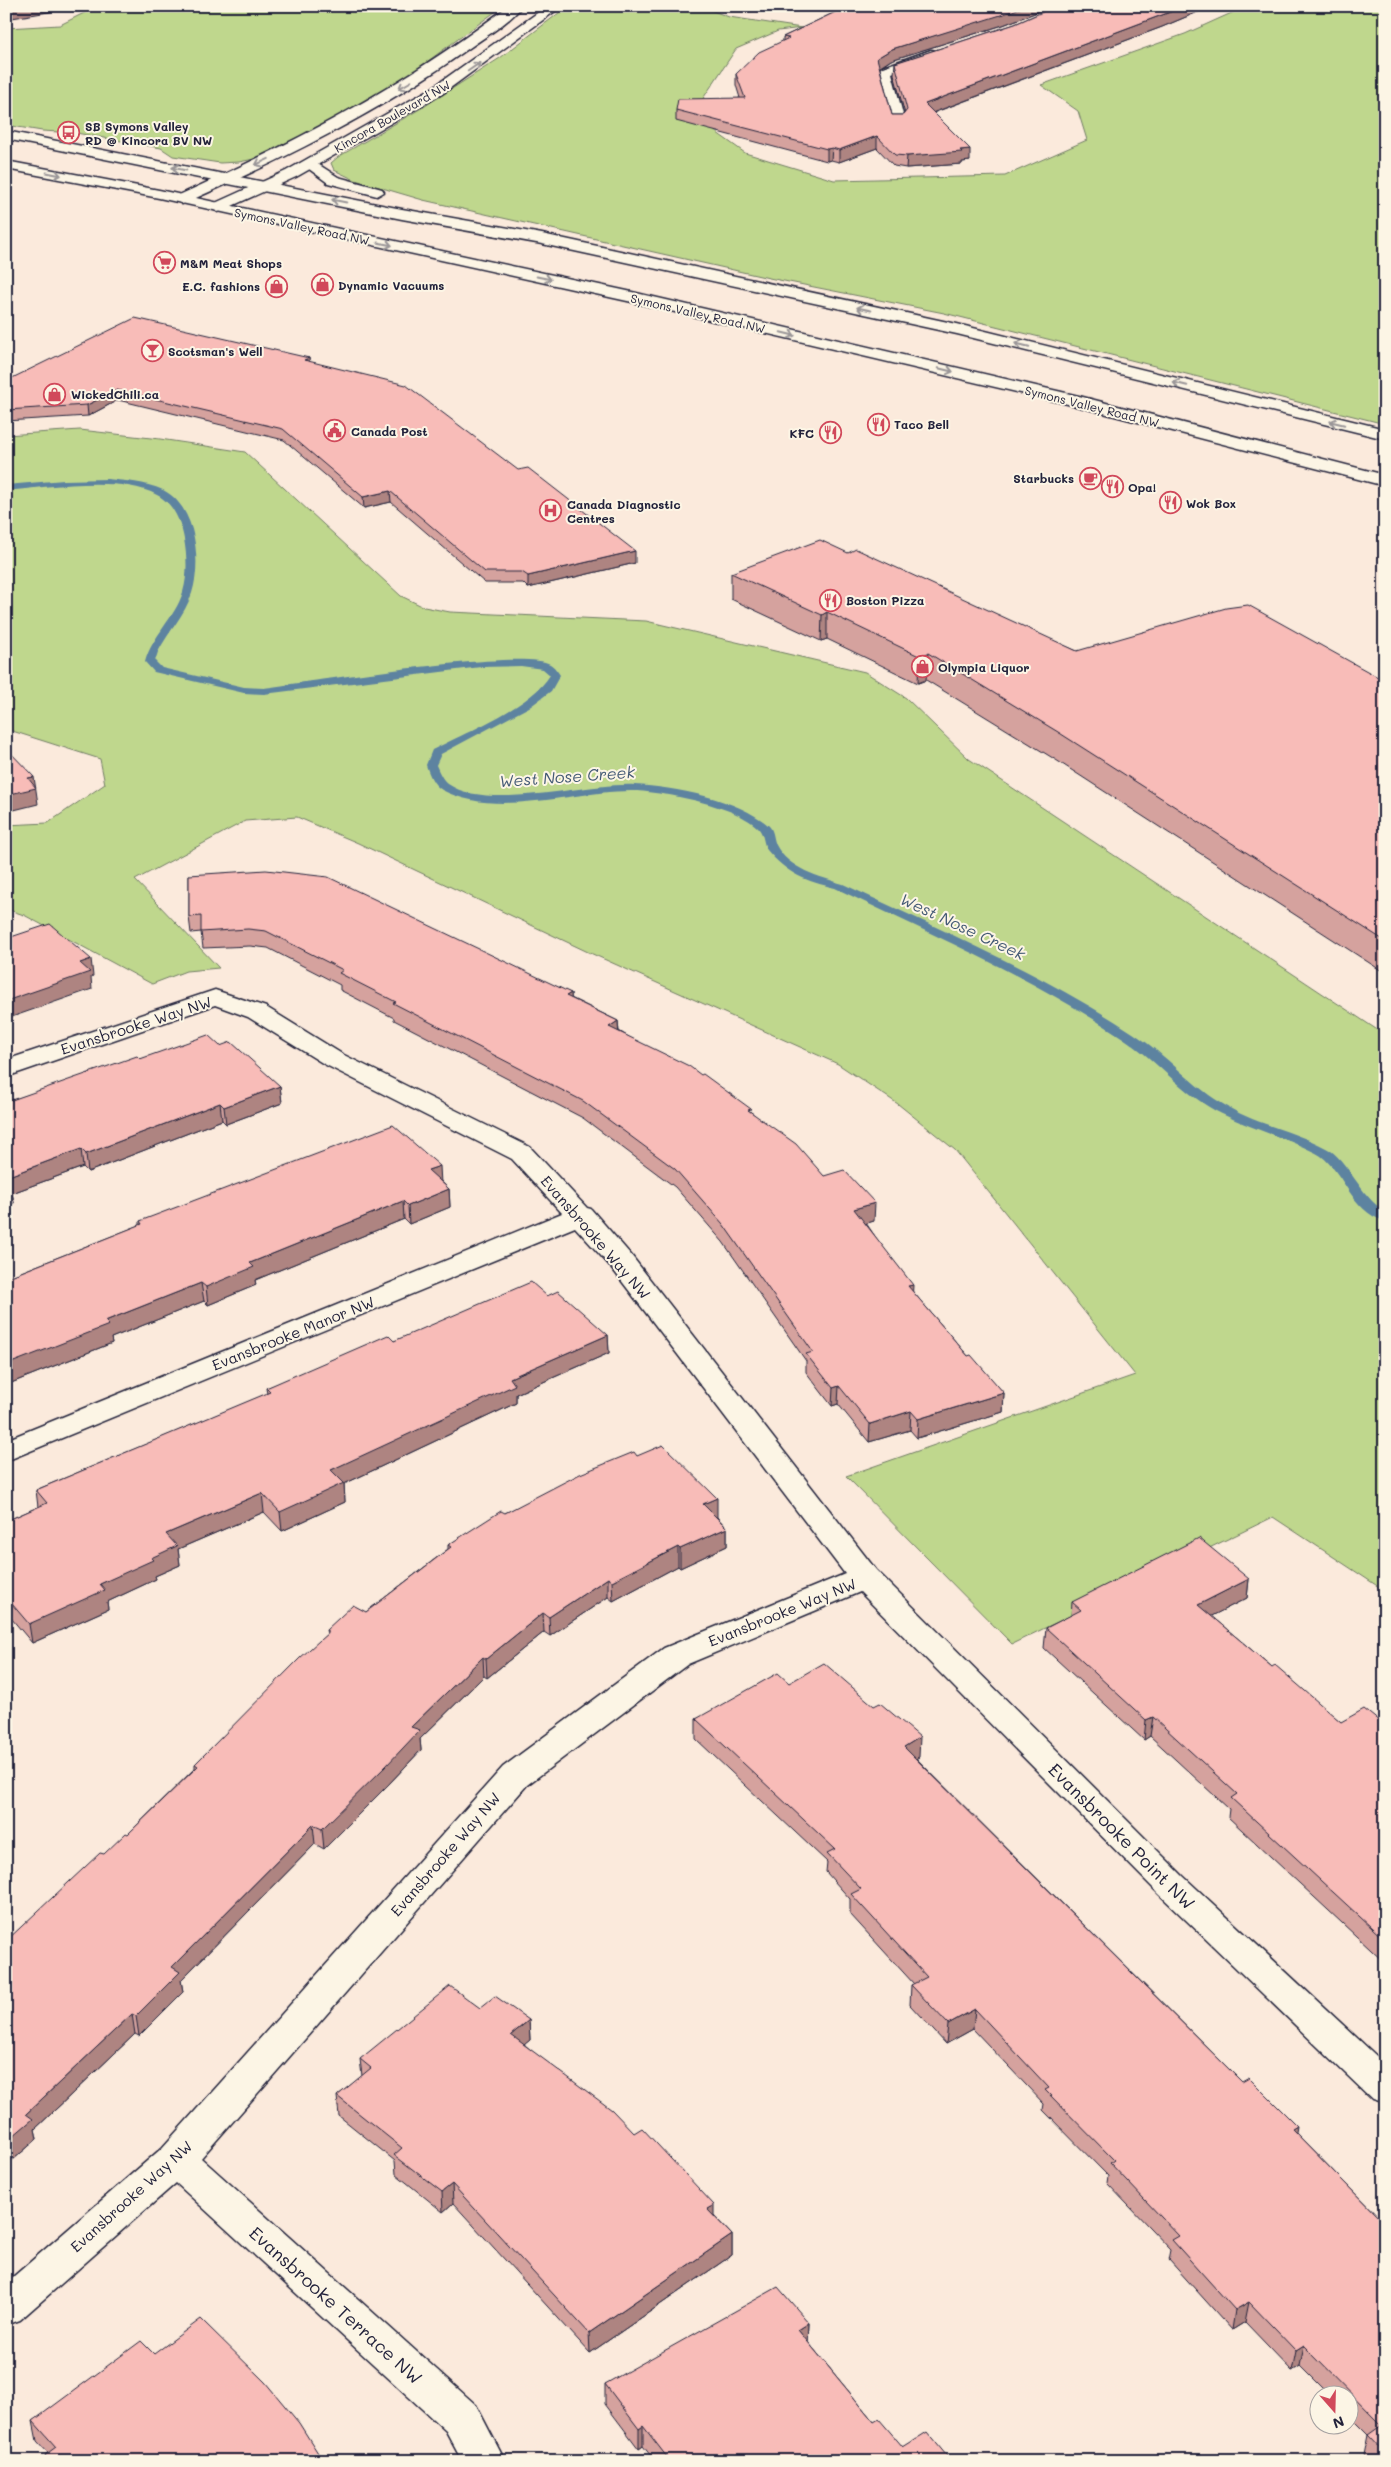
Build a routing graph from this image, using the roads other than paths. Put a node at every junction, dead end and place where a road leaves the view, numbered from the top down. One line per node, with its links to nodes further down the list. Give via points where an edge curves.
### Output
1 (516, 6): 8 (street, Kincora Boulevard NW, one-way to 8, via 436,67 348,118)
2 (556, 6): 6 (street, Kincora Boulevard NW, one-way to 2, via 437,92)
3 (944, 50): 4 (street, via 897,64 885,71)
4 (898, 122)
5 (6, 135): 8 (street, one-way to 5)
6 (310, 163): 9 (street, Kincora Boulevard NW); 12 (street, via 333,180)
7 (6, 165): 10 (street, Symons Valley Road NW, one-way to 10)
8 (226, 179): 9 (street); 10 (street, Kincora Boulevard NW)
9 (264, 186): 11 (street, Kincora Boulevard NW); 12 (street, one-way to 9)
10 (182, 199): 11 (street, Symons Valley Road NW)
11 (218, 207): 14 (street, Symons Valley Road NW, one-way to 14, via 1069,399)
12 (542, 239): 13 (street, one-way to 12, via 957,329)
13 (1385, 434)
14 (1385, 482)
15 (6, 1069): 16 (street, Evansbrooke Way NW, via 214,997 257,1012 333,1058 521,1153)
16 (581, 1215): 17 (street, Evansbrooke Manor NW); 18 (street, Evansbrooke Way NW, via 621,1261)
17 (6, 1451)
18 (865, 1578): 19 (street, Evansbrooke Point NW, via 1171,1885); 20 (street, Evansbrooke Way NW, via 676,1656 515,1776)
19 (1385, 2088)
20 (176, 2159): 21 (street, Evansbrooke Way NW); 22 (street, Evansbrooke Terrace NW, via 461,2418)
21 (6, 2308)
22 (484, 2461)

